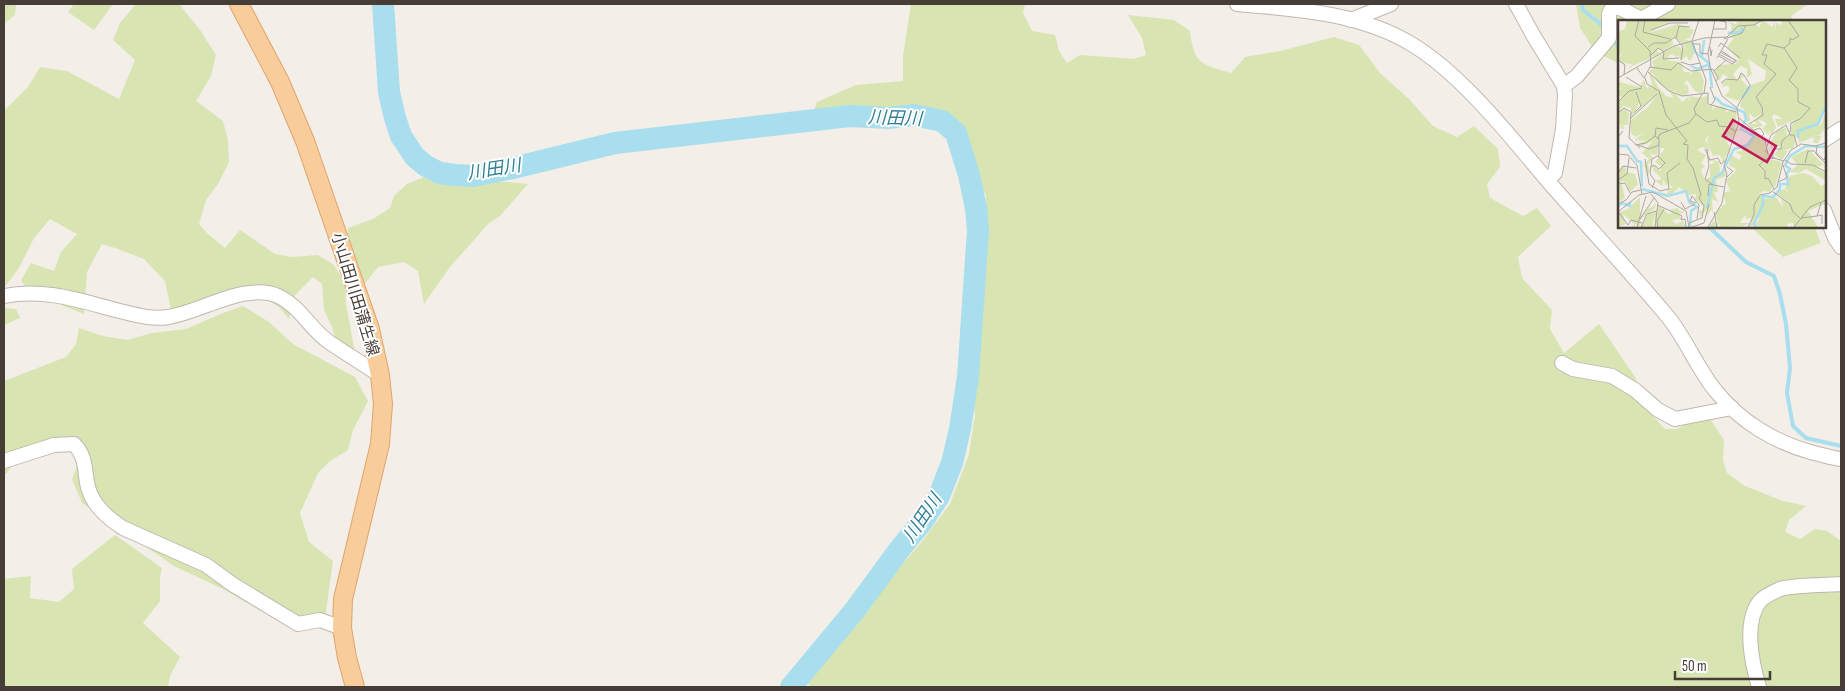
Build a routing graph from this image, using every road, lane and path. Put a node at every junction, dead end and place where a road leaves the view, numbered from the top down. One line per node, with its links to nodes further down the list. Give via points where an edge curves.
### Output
1 (239, 4): 15 (main road, 小山田川田蒲生線, via 280,82 305,141 370,329)
2 (1237, 4): 6 (street, via 1319,12)
3 (1391, 4): 6 (street)
4 (1516, 4): 7 (street)
5 (1668, 4): 7 (street, via 1641,18 1620,8 1612,8 1609,38 1577,76)
6 (1351, 20): 10 (street, via 1389,32 1437,62 1467,90)
7 (1564, 86): 10 (street, via 1563,129 1555,172)
8 (1841, 129): 9 (street)
9 (1825, 139)
10 (1547, 180): 16 (street, via 1670,320 1715,390)
11 (1825, 213): 12 (street)
12 (1841, 247)
13 (4, 296): 15 (street, via 36,292 143,317 168,317 229,298 266,293 279,297 299,311 328,342)
14 (1562, 363): 16 (street, via 1573,369 1612,376 1675,420)
15 (380, 375): 20 (main road, 小山田川田蒲生線, via 380,444 343,598)
16 (1732, 408): 17 (street, via 1750,423 1792,447)
17 (1841, 459)
18 (4, 461): 20 (street, via 54,445 74,444 83,456 88,488 111,520 206,565 298,624 320,620)
19 (1841, 584): 22 (street, via 1783,588 1759,601 1750,644)
20 (342, 628): 21 (main road, 小山田川田蒲生線)
21 (356, 687)
22 (1759, 687)

